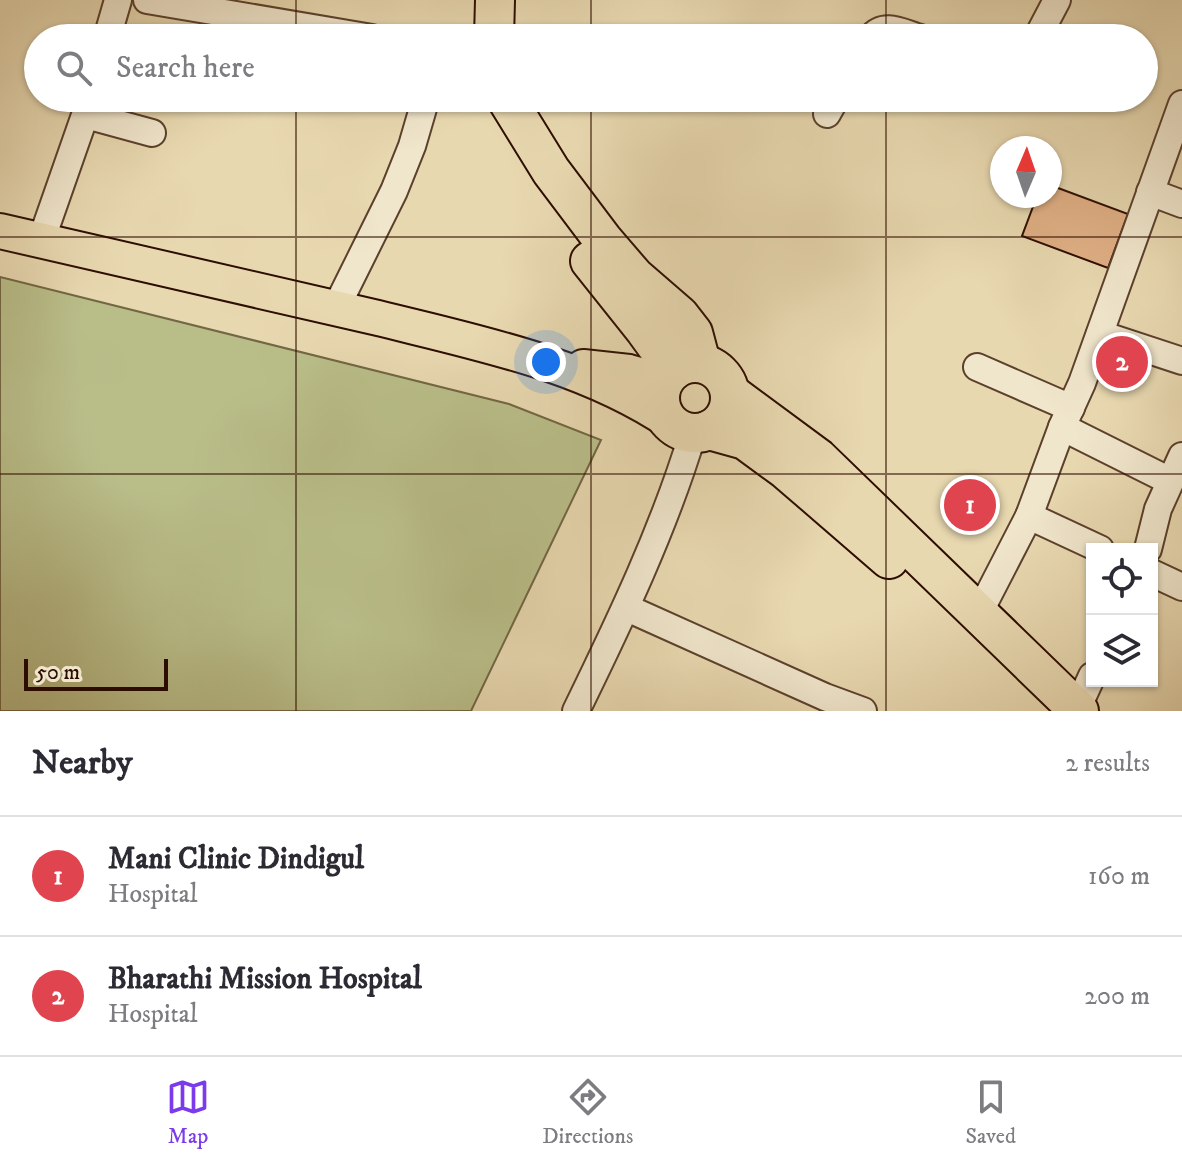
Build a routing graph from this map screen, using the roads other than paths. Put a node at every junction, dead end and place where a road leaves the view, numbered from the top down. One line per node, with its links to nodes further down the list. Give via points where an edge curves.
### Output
1 (118, 0): 6 (street)
2 (147, 0): 7 (street)
3 (476, 0): 8 (highway)
4 (495, 0): 9 (highway)
5 (1057, 0): 10 (street)
6 (111, 24)
7 (289, 24)
8 (475, 24)
9 (494, 24)
10 (1044, 24)
11 (1182, 104): 18 (street)
12 (86, 112): 21 (street)
13 (102, 112): 17 (street)
14 (422, 112): 22 (street, via 394,191)
15 (493, 112): 27 (highway, via 534,185)
16 (515, 112): 27 (highway, via 603,240 693,333)
17 (152, 133)
18 (1150, 192): 19 (street); 23 (street)
19 (1182, 204)
20 (0, 231): 21 (main road)
21 (41, 241): 22 (main road)
22 (336, 308): 25 (main road)
23 (1100, 334): 24 (street); 29 (street)
24 (1182, 361)
25 (546, 363): 27 (main road); 30 (main road)
26 (977, 367): 29 (street)
27 (680, 372): 28 (highway, via 715,369); 30 (highway, via 660,396 664,413)
28 (730, 393): 30 (highway, via 722,421); 38 (highway, via 818,458)
29 (1067, 417): 31 (street); 32 (street)
30 (692, 429): 37 (street, via 683,467); 39 (highway, via 745,440 927,592)
31 (1177, 471): 34 (street, via 1158,509)
32 (1029, 516): 33 (street); 38 (street)
33 (1087, 543)
34 (1150, 543)
35 (1158, 576): 36 (street)
36 (1182, 587)
37 (627, 608): 40 (street); 41 (street)
38 (979, 613): 39 (highway)
39 (1073, 702)
40 (576, 711)
41 (863, 711)

